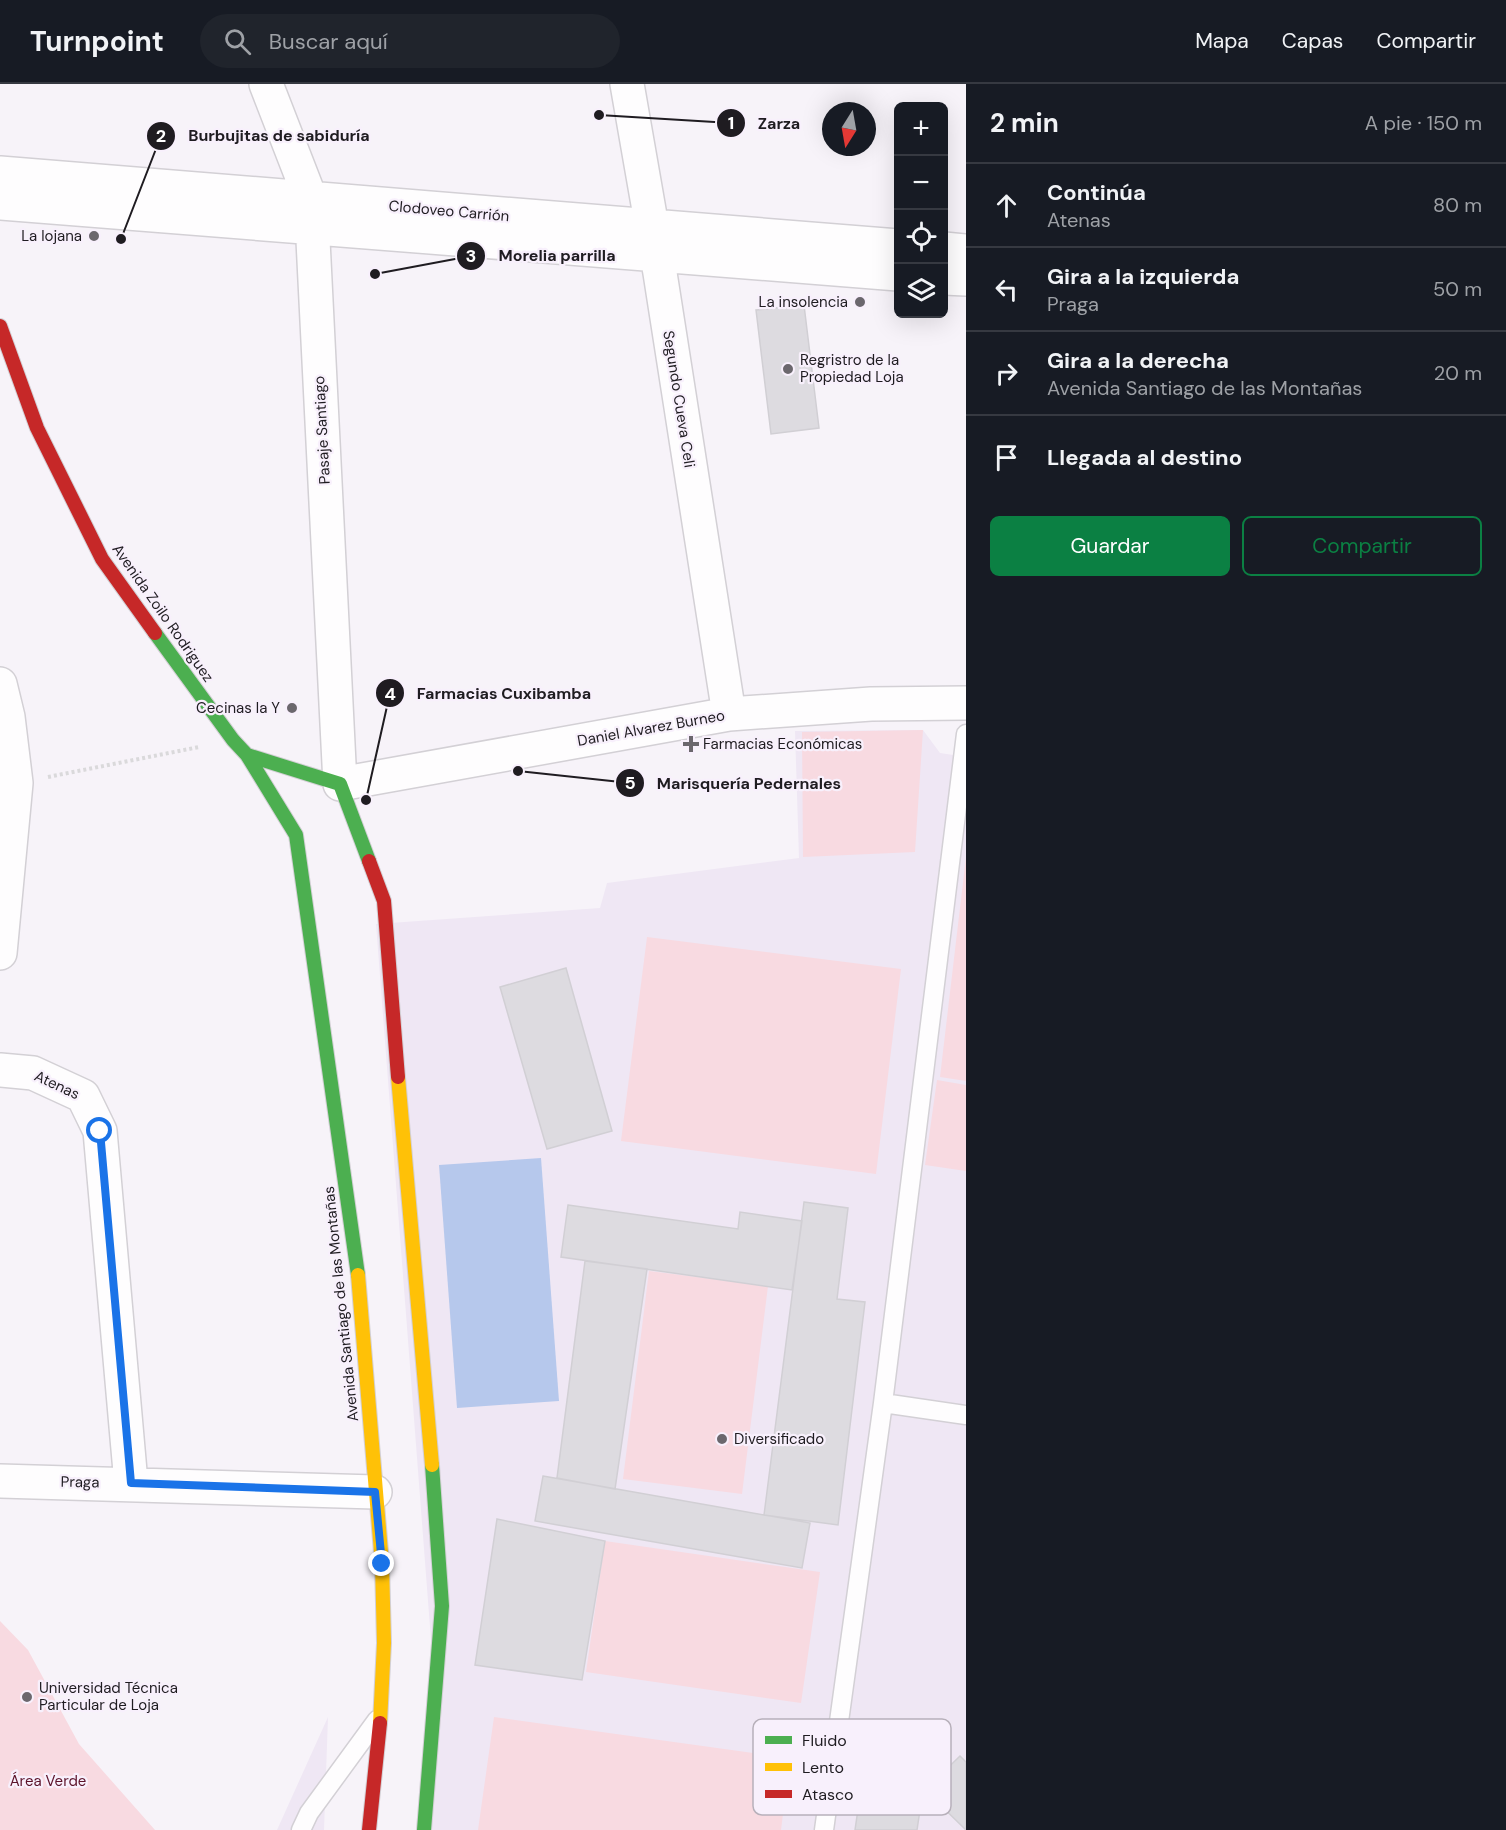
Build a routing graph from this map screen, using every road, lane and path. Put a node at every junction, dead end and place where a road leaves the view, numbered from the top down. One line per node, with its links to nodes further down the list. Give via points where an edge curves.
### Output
1 (266, 84): 5 (street, Pasaje Santiago)
2 (627, 84): 6 (street, Segundo Cueva Celi)
3 (0, 173): 5 (street, Clodoveo Carrión)
4 (0, 203): 5 (street, Clodoveo Carrión)
5 (311, 214): 6 (street, Clodoveo Carrión); 21 (street, Pasaje Santiago)
6 (654, 240): 7 (street, Clodoveo Carrión); 10 (street, Clodoveo Carrión); 16 (street, Segundo Cueva Celi)
7 (894, 246)
8 (948, 249): 9 (street)
9 (966, 251)
10 (894, 273)
11 (948, 278): 12 (street)
12 (966, 279)
13 (0, 326): 18 (main road, Avenida Zoilo Rodriguez, via 38,428 102,559)
14 (0, 684): 20 (street)
15 (966, 703): 16 (street, Daniel Alvarez Burneo, via 871,704)
16 (729, 714): 21 (street, Daniel Alvarez Burneo)
17 (966, 734): 24 (lane)
18 (232, 740): 19 (main road, Avenida Zoilo Rodriguez); 20 (path)
19 (247, 755): 21 (main road, Avenida Zoilo Rodriguez); 28 (main road, Avenida Santiago de las Montañas, via 296,835 355,1243)
20 (16, 783): 22 (street)
21 (340, 784): 34 (main road, via 384,902 435,1491 442,1606)
22 (0, 953)
23 (0, 1070): 27 (street, Atenas, via 33,1072 83,1096 100,1131)
24 (883, 1403): 25 (lane); 30 (lane)
25 (966, 1415)
26 (0, 1481): 27 (street, Praga)
27 (131, 1483): 28 (street, Praga)
28 (375, 1492): 29 (main road, Avenida Santiago de las Montañas, via 382,1564)
29 (382, 1714): 32 (lane, via 309,1813); 33 (main road, Avenida Santiago de las Montañas)
30 (839, 1719)
31 (826, 1815): 35 (lane)
32 (301, 1830)
33 (369, 1830)
34 (424, 1830)
35 (824, 1830)

